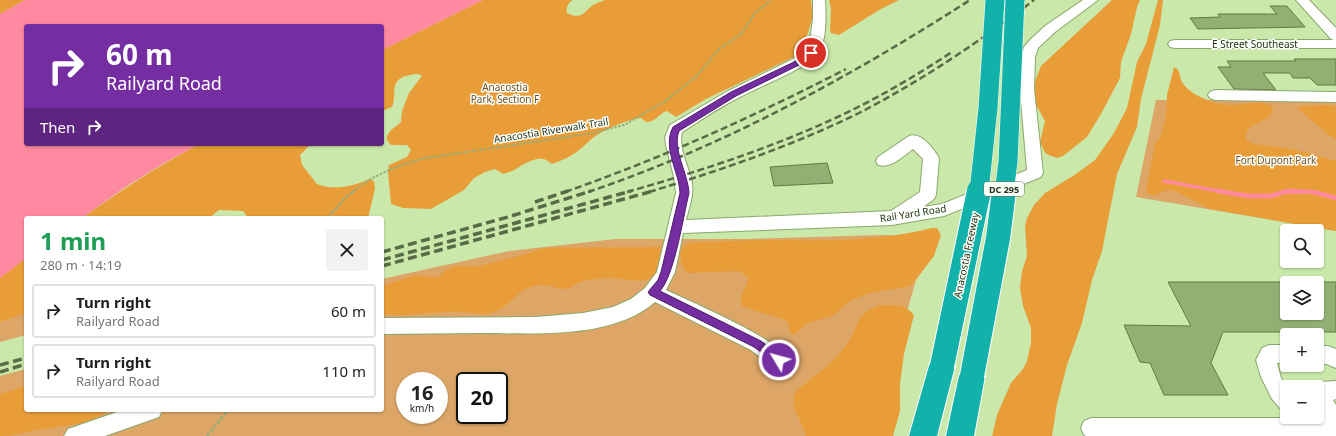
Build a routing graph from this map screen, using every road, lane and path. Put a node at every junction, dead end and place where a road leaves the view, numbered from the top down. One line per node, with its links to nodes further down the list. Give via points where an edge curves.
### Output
1 (771, 0): 13 (path, Anacostia Riverwalk Trail, via 755,13 741,34 718,50 697,76 641,116 603,131 432,156 399,165 376,176 353,192)
2 (819, 0): 15 (street, via 818,34 811,53 733,94 676,130 672,137 672,145 685,188)
3 (994, 0): 31 (highway, Anacostia Freeway / DC 295, bridge, via 988,108 978,200 942,366)
4 (1015, 0): 32 (highway, DC 295, bridge, via 1008,162 998,238)
5 (1092, 0): 14 (street, Rail Yard Road, via 1069,14 1031,48 1028,66 1028,104 1035,173 944,210)
6 (1302, 0): 7 (street)
7 (1336, 36)
8 (1175, 44): 9 (street, E Street Southeast)
9 (1336, 44)
10 (1215, 95): 11 (street)
11 (1336, 97)
12 (884, 161): 14 (street, via 914,140 931,158 928,195)
13 (330, 216)
14 (892, 218): 15 (street, Rail Yard Road)
15 (676, 227): 16 (street, via 666,272 662,283)
16 (653, 292): 17 (street, via 635,305 591,320 535,325); 21 (street, via 758,344)
17 (384, 326)
18 (1280, 354): 23 (street, via 1269,354 1266,360 1269,374)
19 (1324, 355): 20 (street)
20 (1336, 359)
21 (779, 360)
22 (1336, 390): 26 (street, via 1320,391)
23 (1280, 393)
24 (146, 412): 29 (street)
25 (226, 412): 30 (path)
26 (1329, 418): 28 (street)
27 (1091, 428): 28 (street)
28 (1160, 432)
29 (75, 436)
30 (207, 436)
31 (923, 436)
32 (960, 436)

